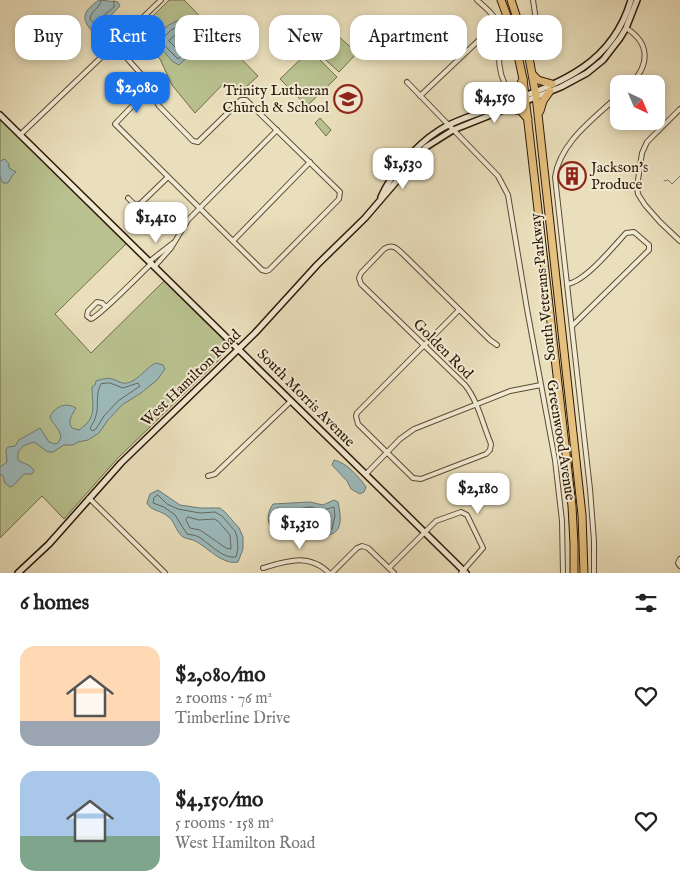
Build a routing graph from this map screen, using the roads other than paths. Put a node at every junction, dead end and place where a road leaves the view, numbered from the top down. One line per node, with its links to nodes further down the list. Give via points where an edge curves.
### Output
1 (161, 0): 8 (street)
2 (477, 0): 9 (street)
3 (501, 0): 18 (highway, South Veterans Parkway, via 515,38)
4 (511, 0): 16 (highway, South Veterans Parkway)
5 (533, 0): 10 (street)
6 (631, 0): 11 (main road)
7 (637, 0): 11 (main road)
8 (146, 15)
9 (492, 15)
10 (535, 15)
11 (624, 26): 17 (street, via 639,40 645,54 644,66); 21 (main road, West Hamilton Road, via 610,53 594,68 577,79)
12 (477, 42): 24 (street)
13 (99, 60): 34 (street)
14 (128, 60): 22 (street, via 141,74)
15 (499, 60): 20 (street)
16 (532, 73): 21 (highway); 23 (highway, South Veterans Parkway)
17 (638, 75)
18 (523, 79): 25 (highway, South Veterans Parkway); 26 (highway)
19 (407, 82): 24 (street, Greenwood Avenue)
20 (504, 82)
21 (551, 87): 23 (main road, West Hamilton Road); 30 (highway)
22 (150, 92): 33 (street, via 162,110 196,142 243,99); 36 (street, via 115,124)
23 (535, 94): 25 (main road, West Hamilton Road); 30 (highway, South Veterans Parkway)
24 (420, 96): 32 (street, Greenwood Avenue)
25 (526, 97): 26 (main road, West Hamilton Road); 31 (highway, South Veterans Parkway)
26 (508, 104): 31 (highway, via 521,111); 32 (main road, West Hamilton Road)
27 (610, 105): 43 (street, via 572,141 557,167 556,190)
28 (680, 109): 40 (street, via 650,138 642,153 638,177 638,194 645,205)
29 (0, 115): 34 (main road, South Morris Avenue)
30 (538, 119): 69 (highway, South Veterans Parkway, via 583,522)
31 (528, 121): 68 (highway, South Veterans Parkway, via 572,506)
32 (451, 128): 49 (main road, West Hamilton Road, via 426,147 361,222); 50 (street, Greenwood Avenue, via 498,176 508,195)
33 (277, 130): 35 (street); 38 (street)
34 (20, 135): 42 (main road, South Morris Avenue)
35 (310, 162): 39 (street); 39 (street, via 341,195 270,270 262,270)
36 (168, 176): 37 (street, via 140,204 135,205); 38 (street)
37 (128, 198)
38 (199, 208): 39 (street); 41 (street)
39 (232, 241)
40 (680, 241)
41 (173, 243): 42 (street); 42 (street, via 167,254)
42 (152, 264): 44 (street); 49 (main road, South Morris Avenue)
43 (567, 284): 46 (street); 46 (street, via 586,274 626,233 634,232 648,245 650,250)
44 (106, 307): 44 (street, via 93,318 87,316 97,302)
45 (459, 310): 47 (street); 48 (street); 48 (street, Golden Rod, via 396,248 384,249 365,268 359,278 362,284)
46 (572, 326): 70 (street, via 590,489)
47 (497, 344)
48 (424, 345): 52 (street, Golden Rod, via 465,385); 53 (street, via 358,412 358,424)
49 (239, 349): 51 (main road, South Morris Avenue); 56 (main road, West Hamilton Road, via 121,462)
50 (541, 385): 52 (street, via 510,391); 67 (street, Greenwood Avenue, via 560,494)
51 (291, 401): 54 (main road, South Morris Avenue); 55 (street, via 215,474)
52 (476, 404): 53 (street, via 414,429); 53 (street, Golden Rod, via 491,444 486,454 415,479)
53 (386, 452): 54 (street)
54 (366, 474): 57 (main road, South Morris Avenue)
55 (208, 476)
56 (89, 498): 63 (main road, West Hamilton Road, via 49,544); 64 (street)
57 (424, 532): 61 (street); 62 (main road, South Morris Avenue); 62 (street, via 438,520 458,512 466,514 483,548)
58 (680, 559): 59 (street)
59 (680, 566)
60 (263, 568): 65 (street, via 302,559)
61 (388, 568): 65 (street, via 362,546); 66 (street)
62 (464, 572)
63 (18, 573)
64 (165, 573)
65 (331, 573)
66 (394, 573)
67 (563, 573)
68 (574, 573)
69 (584, 573)
70 (594, 573)

